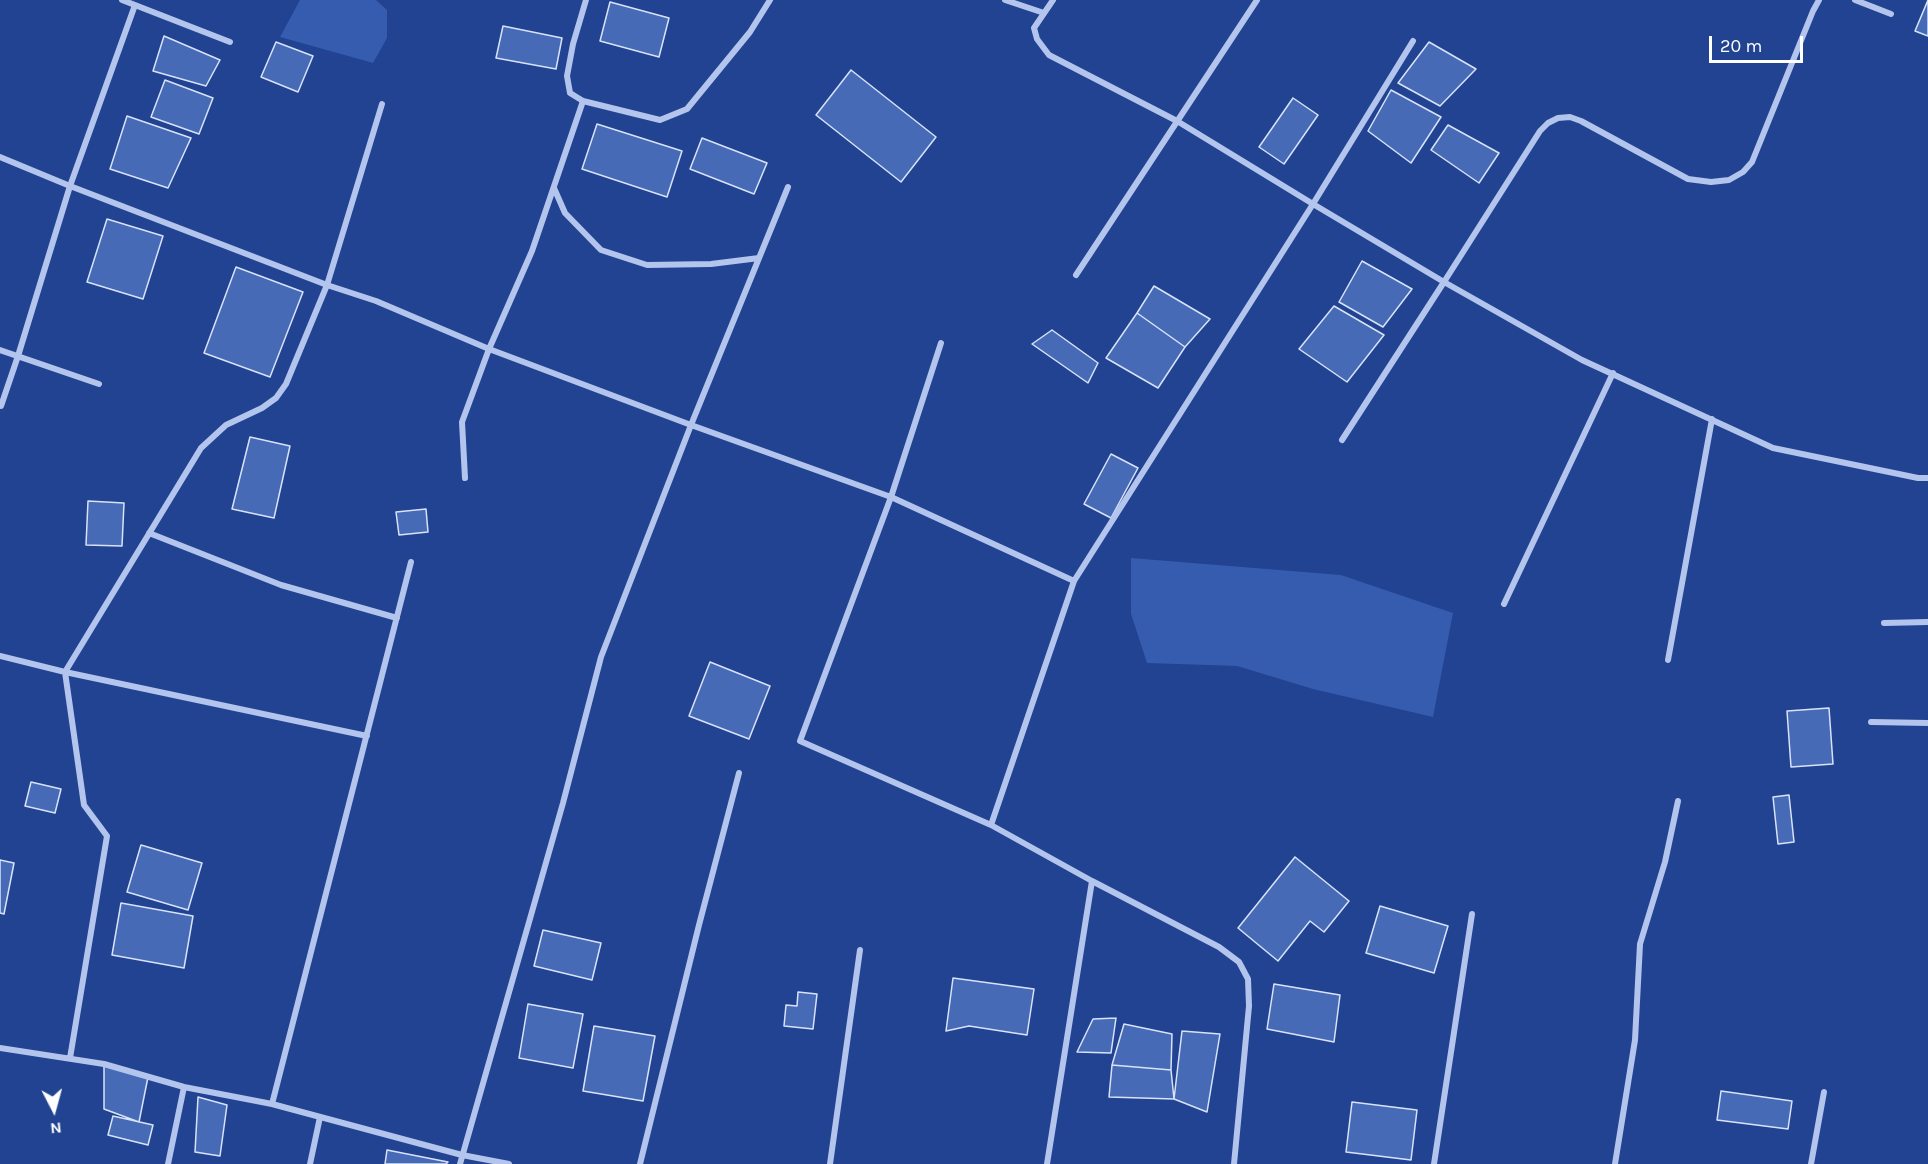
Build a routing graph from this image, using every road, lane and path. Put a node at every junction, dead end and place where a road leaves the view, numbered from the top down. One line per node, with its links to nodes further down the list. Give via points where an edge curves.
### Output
1 (122, 0): 9 (street)
2 (586, 0): 14 (street, via 567,76 570,93)
3 (770, 0): 14 (street, via 750,32 687,109 660,120)
4 (1005, 0): 10 (street)
5 (1053, 0): 10 (street)
6 (1257, 0): 16 (street)
7 (1819, 0): 24 (street, via 1752,162 1743,172 1729,180 1688,179 1581,121 1558,118 1540,131)
8 (1855, 0): 11 (street)
9 (135, 5): 13 (street); 18 (street)
10 (1044, 13): 16 (street, via 1034,28 1049,56)
11 (1891, 14)
12 (1413, 41): 21 (street)
13 (230, 42)
14 (583, 101): 20 (street)
15 (382, 104): 25 (street)
16 (1177, 121): 21 (street); 23 (street)
17 (0, 157): 18 (street)
18 (70, 186): 25 (street); 29 (street)
19 (788, 187): 22 (street)
20 (554, 188): 22 (street, via 566,213 601,250 647,265); 27 (street, via 532,251)
21 (1313, 204): 24 (street); 41 (street)
22 (759, 258): 34 (street)
23 (1076, 275)
24 (1444, 282): 30 (street); 35 (street)
25 (327, 285): 27 (street, via 376,301); 39 (street, via 286,384 276,398 226,425 201,448)
26 (941, 343): 38 (street)
27 (489, 349): 34 (street); 36 (street, via 462,422)
28 (0, 350): 29 (street)
29 (18, 356): 31 (street); 32 (street)
30 (1612, 373): 33 (street); 42 (street)
31 (99, 384)
32 (1, 406)
33 (1712, 419): 37 (street, via 1773,448); 47 (street)
34 (691, 425): 38 (street); 64 (street, via 601,657)
35 (1342, 440)
36 (465, 478)
37 (1928, 478)
38 (891, 497): 41 (street); 54 (street, via 800,741)
39 (149, 533): 43 (street, via 281,585); 48 (street)
40 (411, 562): 43 (street)
41 (1074, 581): 54 (street)
42 (1504, 604)
43 (397, 618): 51 (street)
44 (1928, 622): 45 (street)
45 (1884, 623)
46 (0, 656): 48 (street)
47 (1668, 660)
48 (65, 672): 51 (street); 59 (street, via 84,805 107,836)
49 (1871, 722): 50 (street)
50 (1928, 723)
51 (367, 736): 62 (street)
52 (739, 773): 69 (street)
53 (1678, 801): 74 (street, via 1665,862 1640,944 1635,1040)
54 (992, 825): 55 (street)
55 (1092, 881): 71 (street); 72 (street, via 1219,947 1239,962 1248,979 1249,1006)
56 (1472, 914): 73 (street)
57 (860, 950): 70 (street)
58 (0, 1048): 59 (street)
59 (70, 1058): 60 (street)
60 (184, 1087): 62 (street); 65 (street)
61 (1824, 1092): 75 (street)
62 (272, 1104): 63 (street)
63 (320, 1117): 64 (street); 66 (street)
64 (462, 1155): 67 (street); 68 (street)
65 (168, 1164)
66 (310, 1164)
67 (460, 1164)
68 (509, 1164)
69 (640, 1164)
70 (830, 1164)
71 (1047, 1164)
72 (1234, 1164)
73 (1434, 1164)
74 (1615, 1164)
75 (1811, 1164)

